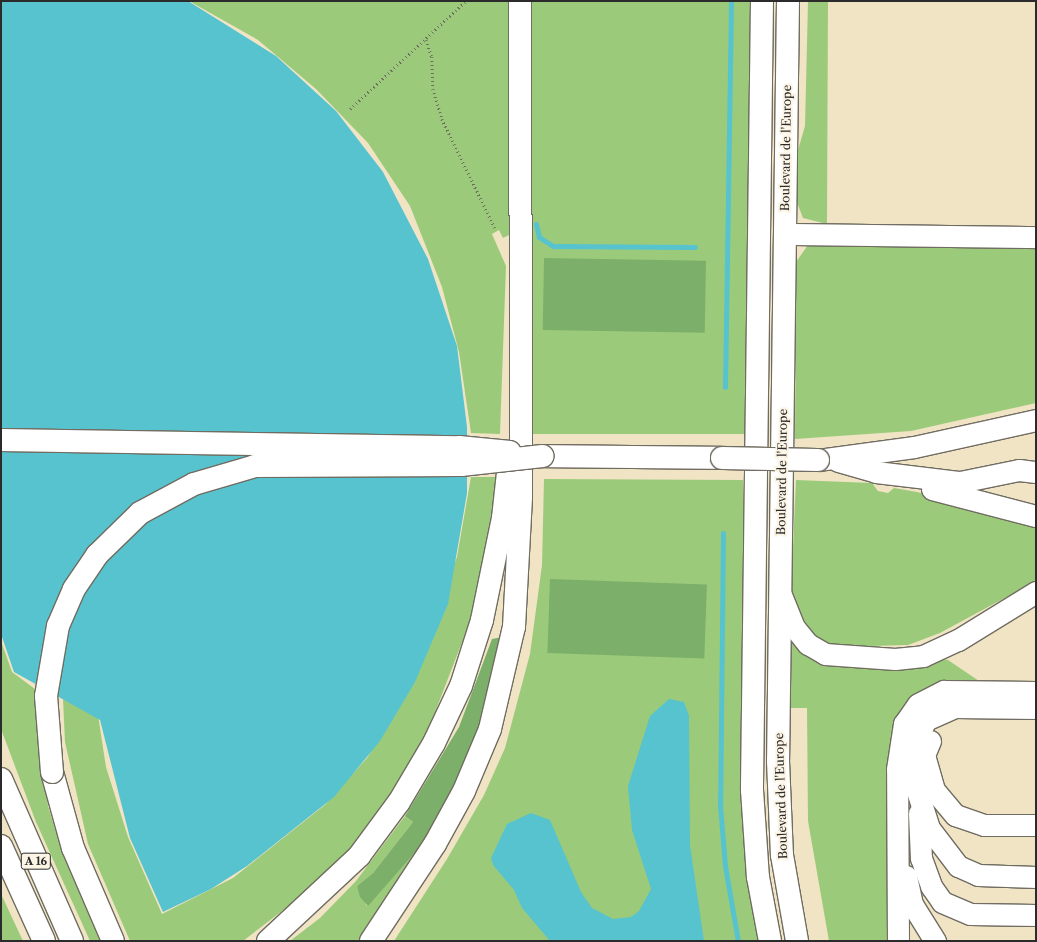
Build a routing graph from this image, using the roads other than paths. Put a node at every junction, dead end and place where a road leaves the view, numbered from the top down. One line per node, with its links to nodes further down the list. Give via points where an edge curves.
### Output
1 (520, 1): 8 (main road)
2 (762, 1): 33 (main road, via 752,790 758,877)
3 (788, 1): 5 (main road, Boulevard de l'Europe)
4 (800, 1): 5 (main road, via 798,96)
5 (786, 161): 6 (main road, Boulevard de l'Europe)
6 (784, 234): 7 (lane); 17 (main road, Boulevard de l'Europe)
7 (1036, 237)
8 (518, 245): 31 (main road, via 508,479 498,547 472,653 434,742 379,830 341,876); 32 (main road, via 521,496 517,597 508,662 490,728 464,792 434,844)
9 (1036, 420): 12 (lane)
10 (1, 440): 11 (main road, bridge, via 459,447)
11 (543, 456): 12 (main road, bridge); 30 (main road, bridge, via 461,464 255,466 194,484 140,513 97,555 74,589 58,626 46,696 52,772 74,848)
12 (826, 460): 13 (lane)
13 (876, 472): 14 (lane, via 960,482 1019,470); 15 (lane)
14 (1036, 472)
15 (1036, 516)
16 (1036, 592): 17 (lane, via 944,647 923,656 895,659 825,654 808,644 794,627)
17 (780, 595): 34 (main road, Boulevard de l'Europe, via 780,823 786,886)
18 (1036, 692): 35 (lane, via 944,691 918,704 904,724 897,769)
19 (1036, 700): 36 (lane, via 946,701 919,716 906,740 905,872 912,904)
20 (1036, 708): 23 (lane, via 955,707 926,720 914,742 913,778)
21 (1036, 715): 24 (lane, via 951,718 934,731 924,756 934,790 955,815 984,825)
22 (1, 779): 29 (main road, A 16)
23 (919, 801): 26 (lane, via 929,828 958,866 978,875); 27 (lane, via 921,858 931,886 942,902 970,914)
24 (1036, 825)
25 (1, 846): 28 (main road, A 16)
26 (1036, 877)
27 (1036, 915)
28 (44, 941)
29 (72, 941)
30 (112, 941)
31 (268, 941)
32 (371, 941)
33 (770, 941)
34 (798, 941)
35 (898, 941)
36 (935, 941)

